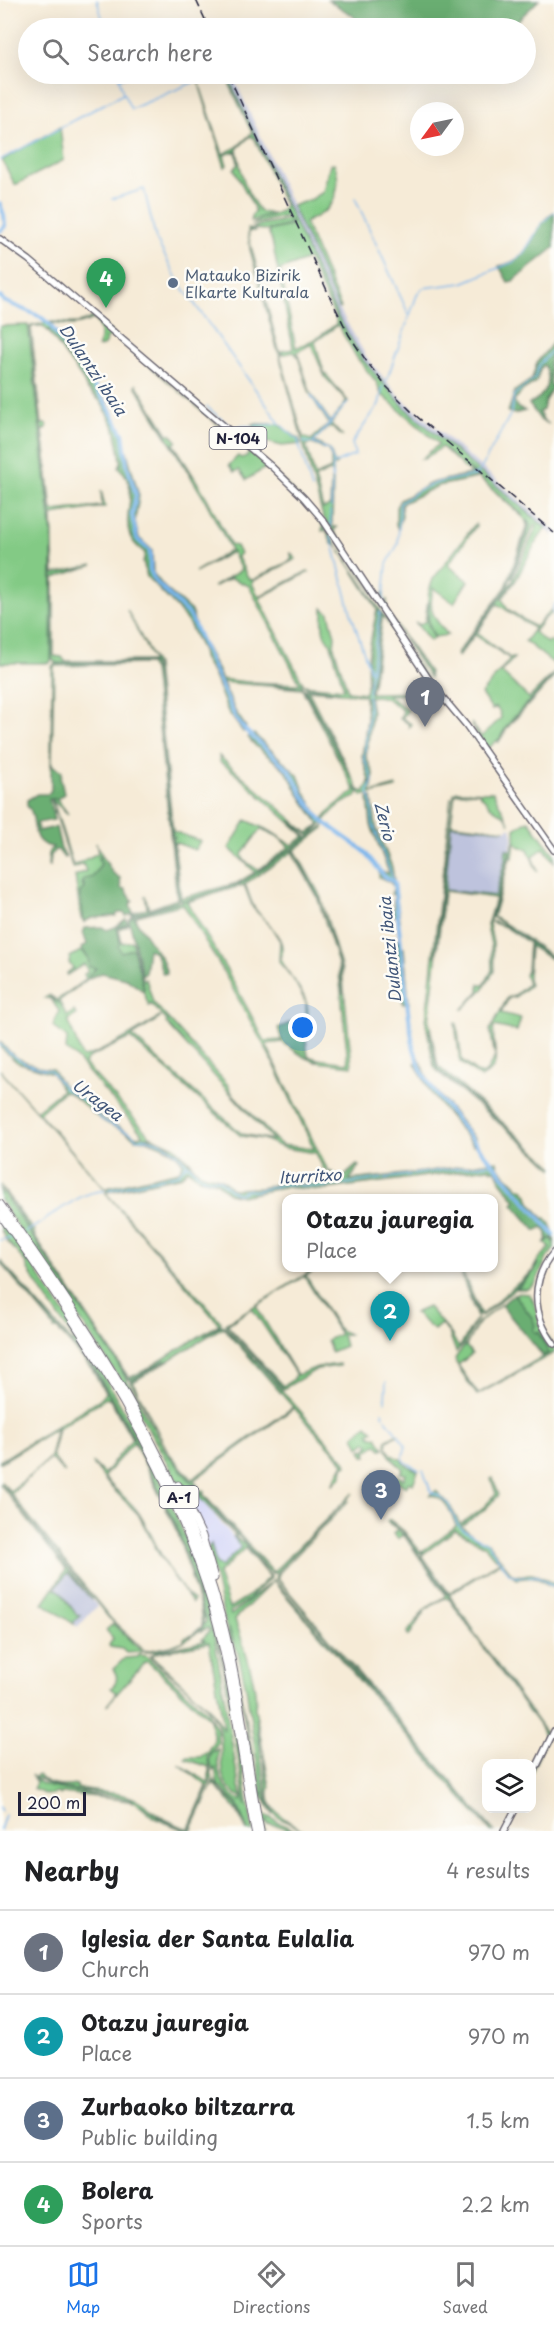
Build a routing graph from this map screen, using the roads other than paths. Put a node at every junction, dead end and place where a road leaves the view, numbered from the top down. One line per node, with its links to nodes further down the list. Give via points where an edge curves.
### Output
1 (0, 239): 2 (main road, N-104, via 272,467 308,503 434,687 466,725)
2 (554, 850)
3 (0, 1204): 11 (highway, A-1, via 112,1371 175,1488 221,1615 238,1690)
4 (0, 1214): 10 (highway, A-1, via 114,1386 178,1510 221,1639)
5 (554, 1252): 6 (main road, via 541,1272 536,1301 540,1321)
6 (554, 1344)
7 (553, 1732): 8 (main road)
8 (536, 1766)
9 (514, 1813): 12 (main road)
10 (255, 1831)
11 (260, 1831)
12 (504, 1831)

